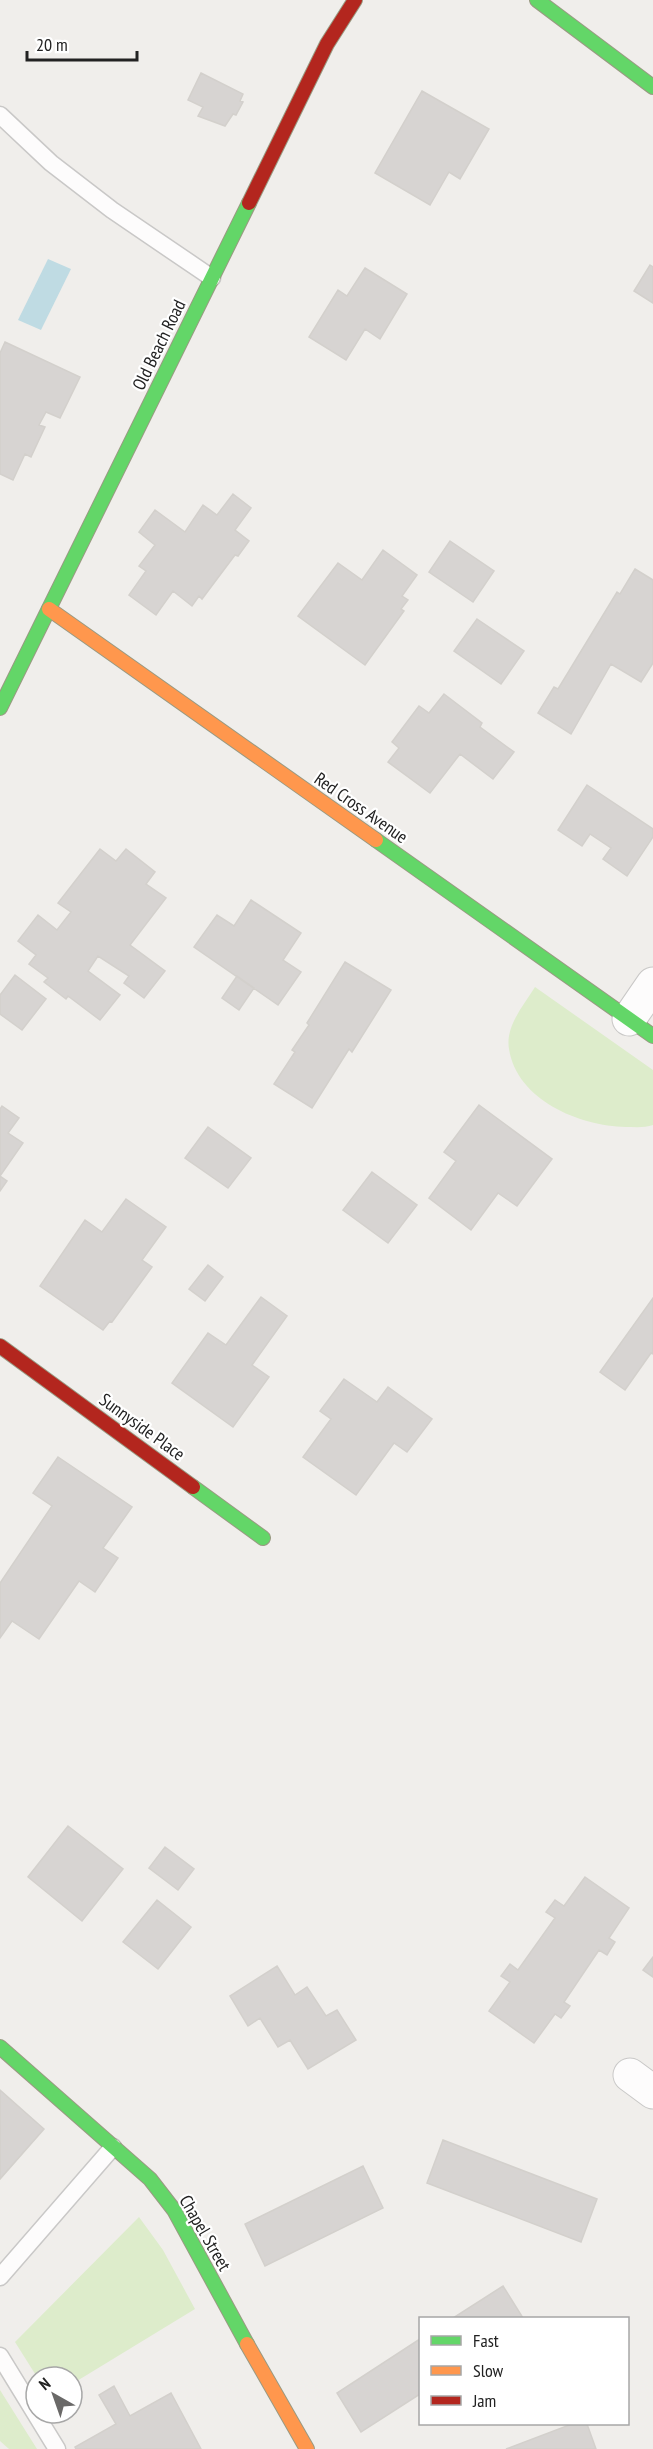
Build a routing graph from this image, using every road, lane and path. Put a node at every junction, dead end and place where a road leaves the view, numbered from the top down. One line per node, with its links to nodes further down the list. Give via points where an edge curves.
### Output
1 (355, 0): 5 (street, Old Beach Road, via 327,44)
2 (537, 0): 3 (street)
3 (653, 87)
4 (0, 115): 5 (lane, via 51,163 112,210)
5 (212, 278): 6 (street, Old Beach Road)
6 (49, 609): 7 (street, Old Beach Road); 9 (street, Red Cross Avenue)
7 (0, 708)
8 (653, 984): 9 (street)
9 (641, 1027)
10 (0, 1346): 11 (street, Sunnyside Place)
11 (263, 1538)
12 (0, 2047): 13 (street, Chapel Street)
13 (113, 2146): 14 (lane); 17 (street, Chapel Street, via 150,2179 174,2210)
14 (0, 2277)
15 (0, 2356): 16 (lane)
16 (57, 2449)
17 (307, 2449)

